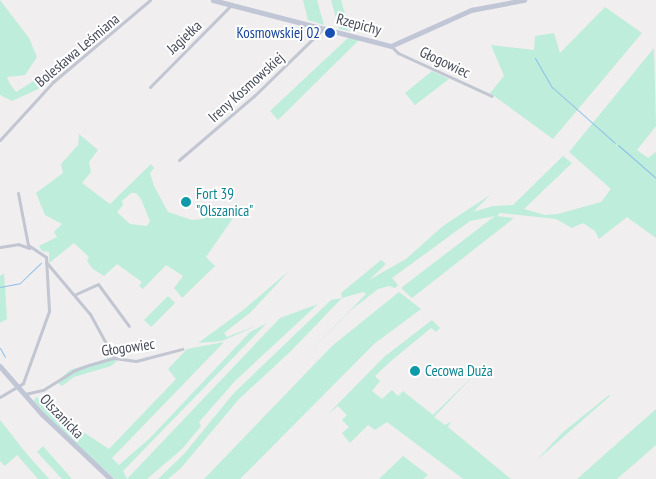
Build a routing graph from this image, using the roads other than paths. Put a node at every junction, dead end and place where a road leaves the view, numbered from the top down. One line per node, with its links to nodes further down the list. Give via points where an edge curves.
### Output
1 (150, 0): 9 (street, Bolesława Leśmiana, via 53,82)
2 (213, 0): 4 (street, Rzepichy)
3 (524, 0): 6 (street, Rzepichy, via 471,10)
4 (232, 4): 5 (street, Rzepichy); 7 (street, Jagiełka)
5 (324, 28): 6 (street, Rzepichy); 10 (street, Ireny Kosmowskiej, via 251,98)
6 (391, 46): 8 (street, Głogowiec, via 398,53)
7 (150, 86)
8 (492, 96)
9 (0, 140)
10 (179, 160)
11 (18, 193): 13 (street)
12 (0, 247): 13 (street, via 16,244)
13 (30, 248): 14 (street, via 42,253)
14 (46, 262): 15 (street); 20 (street, via 48,321 27,376)
15 (76, 294): 16 (street, via 98,284); 18 (street)
16 (129, 326)
17 (182, 349): 18 (street, Głogowiec, via 136,360)
18 (114, 358): 21 (street, Głogowiec, via 72,371 43,390)
19 (0, 366): 20 (street, Olszanicka)
20 (18, 388): 21 (street, Olszanicka); 22 (street)
21 (25, 394): 23 (street, Olszanicka)
22 (0, 398)
23 (111, 479)

